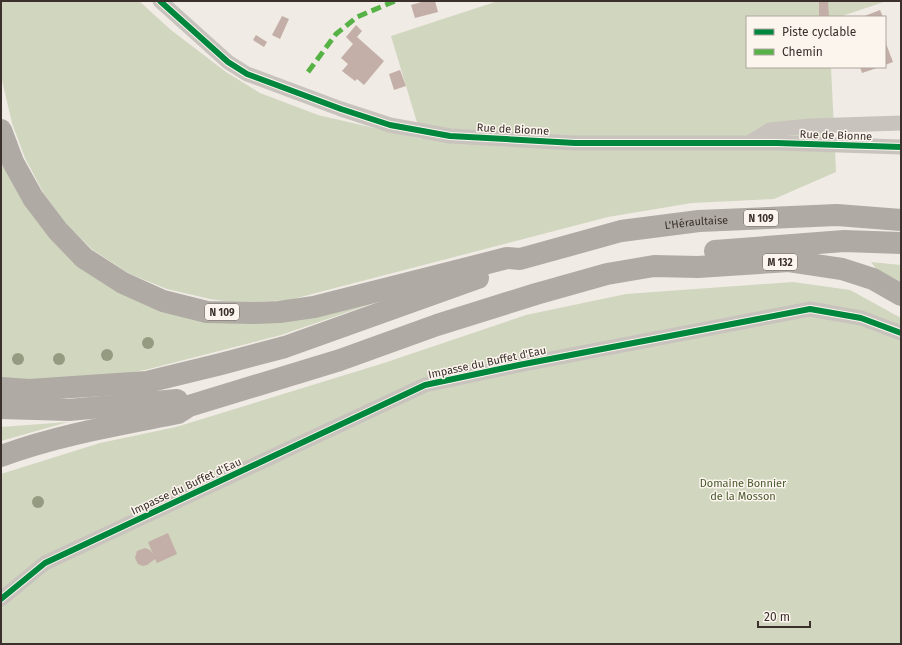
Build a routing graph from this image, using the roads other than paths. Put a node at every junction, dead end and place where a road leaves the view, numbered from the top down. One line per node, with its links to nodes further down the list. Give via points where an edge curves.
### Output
1 (160, 1): 4 (street, Rue de Bionne, via 228,62 247,74 390,125 450,136 575,142)
2 (901, 123): 4 (street, via 770,130)
3 (1, 130): 8 (highway, N 109, via 13,162 33,198 58,231 84,258 123,283 163,301 207,312 280,312 322,305 507,258)
4 (749, 143): 5 (street, Rue de Bionne)
5 (901, 147)
6 (901, 220): 8 (highway, L'Héraultaise / N 109, via 838,215 699,221 621,231)
7 (901, 243): 9 (highway, via 844,241 700,252)
8 (520, 259): 12 (highway, N 109, via 511,267 352,324 285,347 221,364 147,382 29,390)
9 (654, 266): 10 (highway, M 132, via 698,267 789,261 842,269 873,279); 13 (highway, via 606,274 536,294 437,325 340,360)
10 (901, 295)
11 (901, 333): 16 (street, Impasse du Buffet d'Eau, via 861,318 810,309 425,385 45,563)
12 (1, 388)
13 (189, 406): 14 (highway, via 176,400 69,410); 15 (highway, via 178,413 80,432 30,445)
14 (1, 408)
15 (1, 456)
16 (1, 599)

